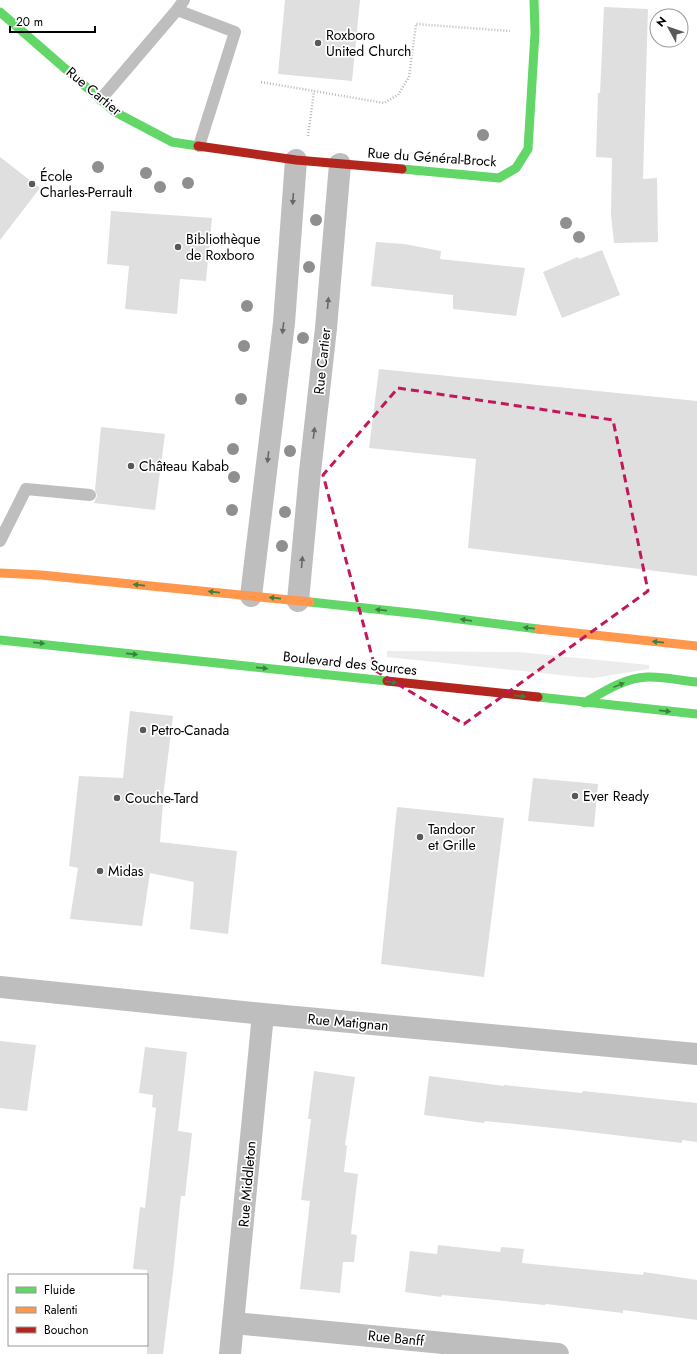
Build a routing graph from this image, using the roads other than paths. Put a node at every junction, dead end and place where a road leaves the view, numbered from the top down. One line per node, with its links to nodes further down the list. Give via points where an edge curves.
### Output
1 (184, 0): 3 (lane)
2 (534, 0): 8 (main road, Rue du Général-Brock, via 535,33 528,149 516,168 500,178)
3 (177, 10): 5 (lane); 6 (lane, via 235,32)
4 (0, 12): 5 (main road, Rue Cartier)
5 (101, 99): 6 (main road, Rue Cartier, via 115,112 172,142)
6 (199, 146): 7 (main road, Rue Cartier)
7 (301, 160): 8 (main road, Rue Cartier); 12 (street, one-way to 12)
8 (340, 164): 13 (street, Rue Cartier, one-way to 8)
9 (90, 495): 10 (lane, via 26,489)
10 (0, 541)
11 (0, 573): 12 (main road, one-way to 11)
12 (251, 596): 13 (main road, one-way to 12)
13 (298, 601): 15 (main road, one-way to 13)
14 (0, 640): 17 (main road, Boulevard des Sources, one-way to 17)
15 (697, 646)
16 (697, 682): 17 (main road, one-way to 16, via 616,686 639,678)
17 (584, 703): 18 (main road, Boulevard des Sources, one-way to 18)
18 (697, 714)
19 (0, 987): 20 (street, Rue Matignan)
20 (263, 1014): 21 (street, Rue Matignan); 22 (street, Rue Middleton)
21 (697, 1054)
22 (234, 1323): 23 (street, Rue Middleton); 24 (street, Rue Banff)
23 (230, 1354)
24 (558, 1354)

